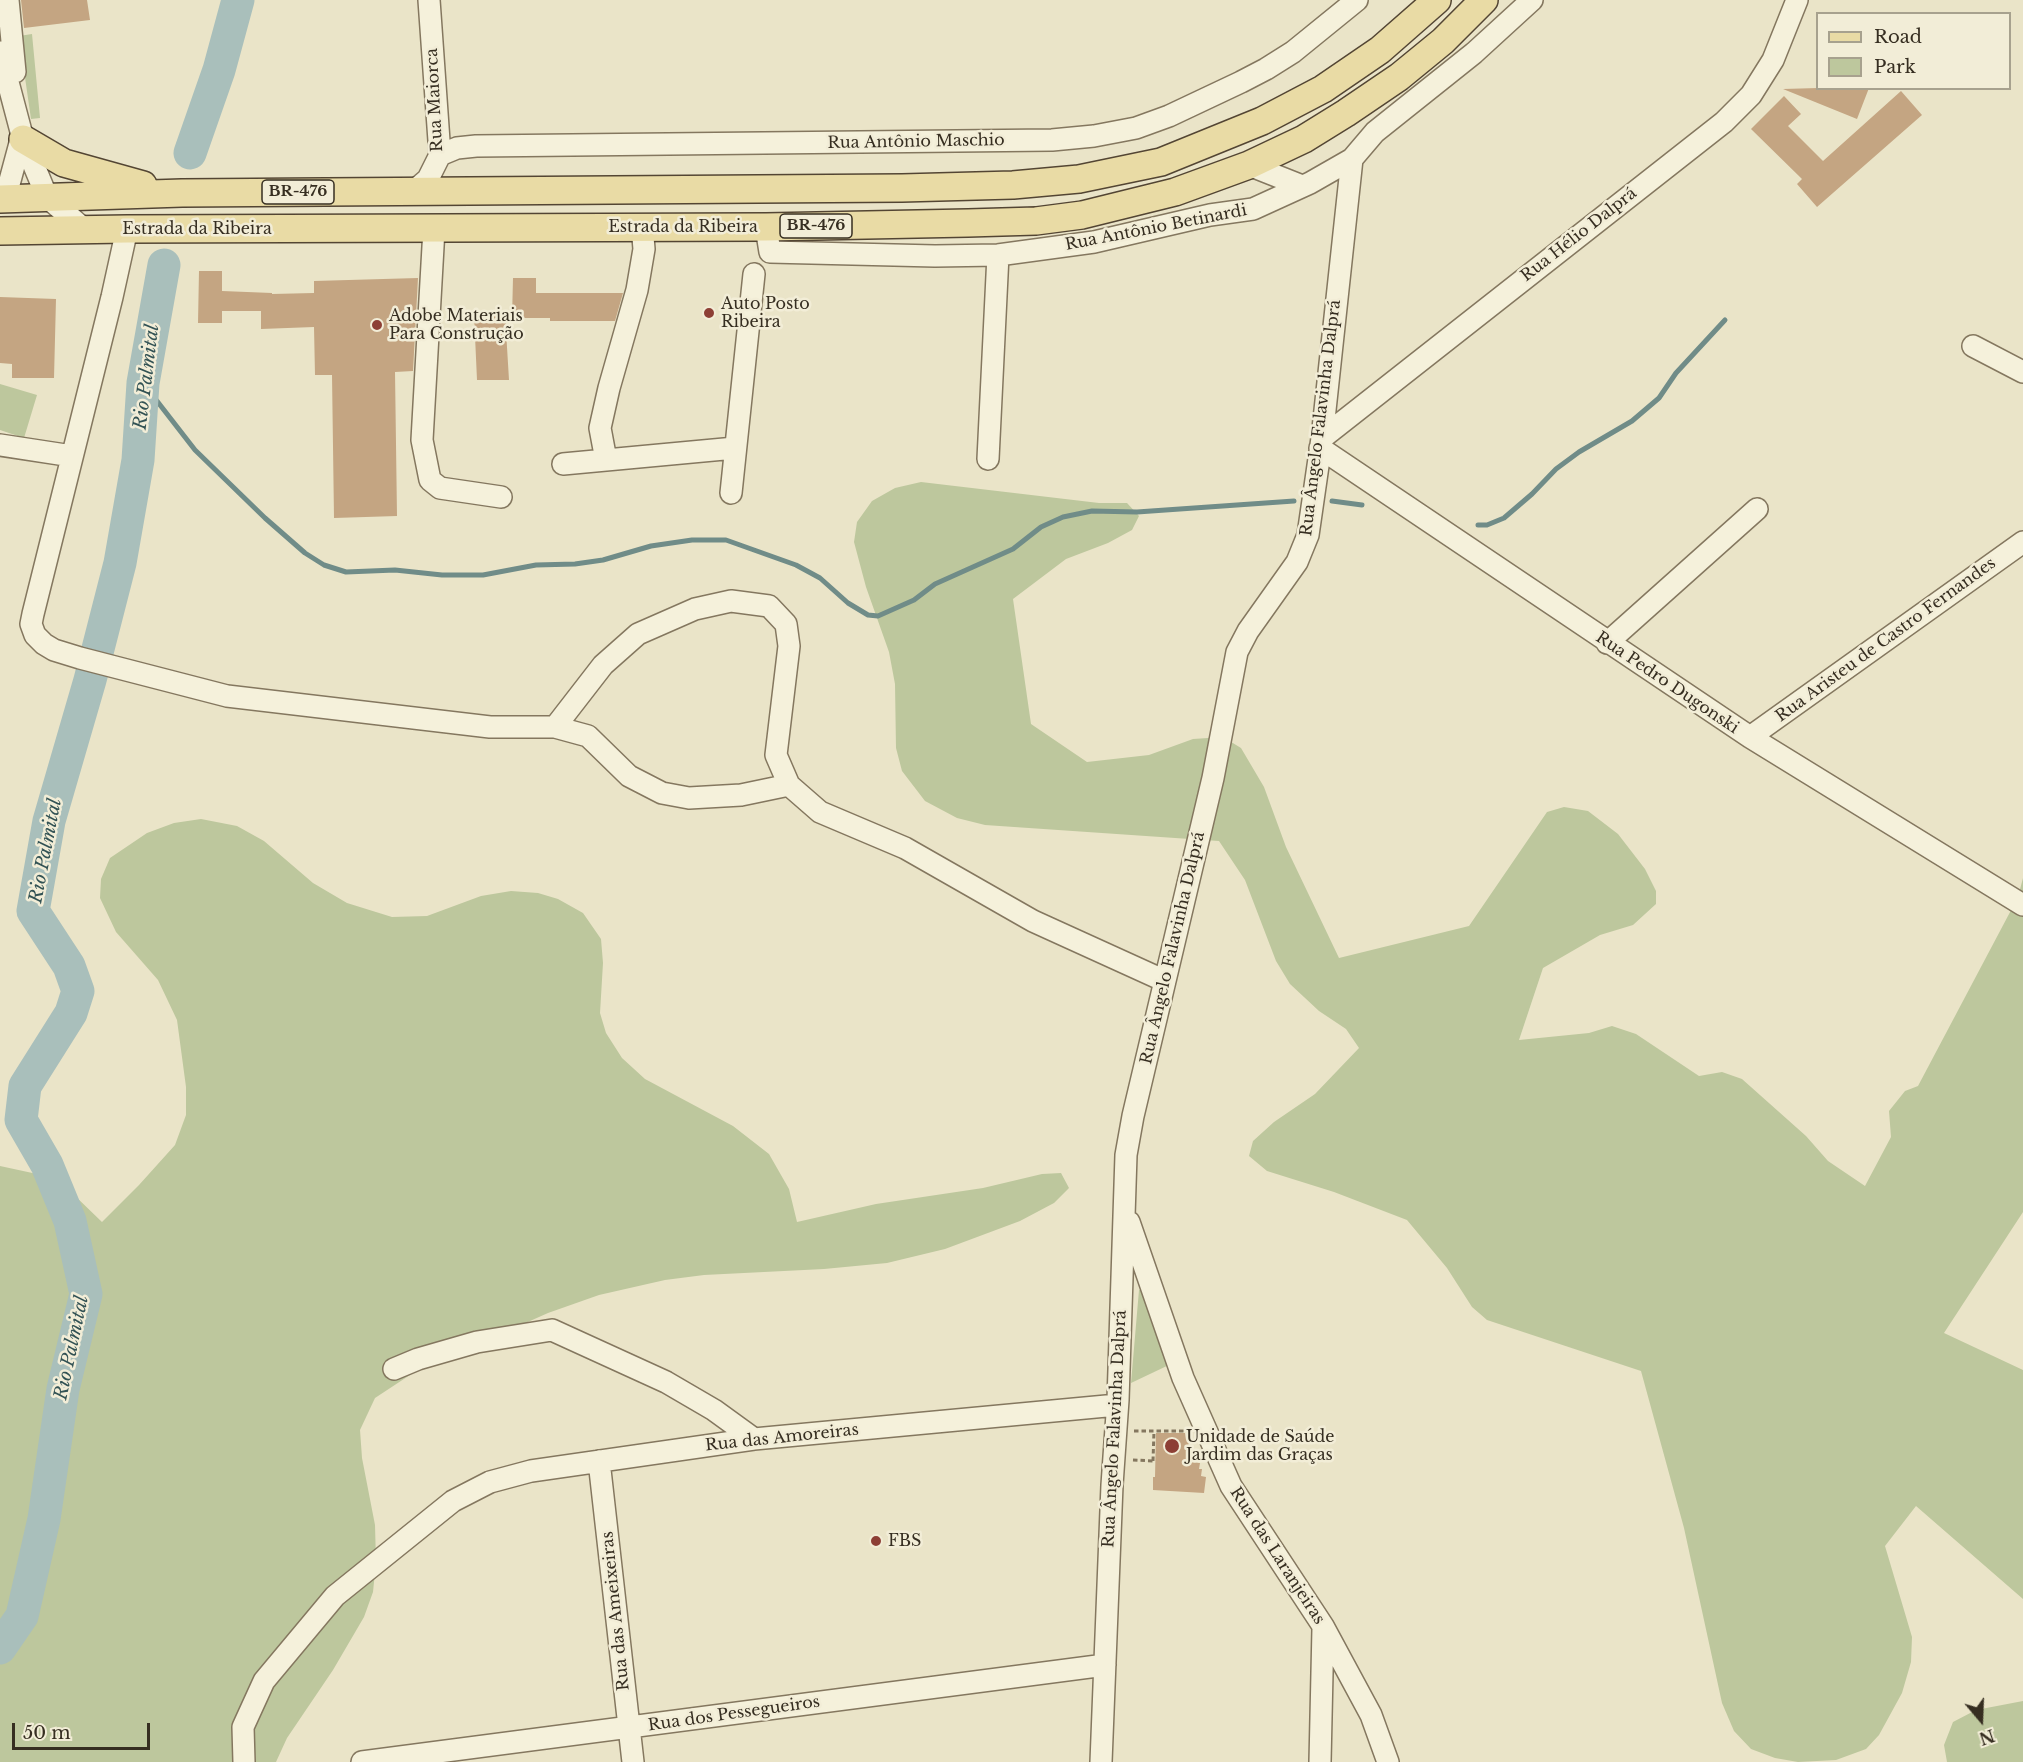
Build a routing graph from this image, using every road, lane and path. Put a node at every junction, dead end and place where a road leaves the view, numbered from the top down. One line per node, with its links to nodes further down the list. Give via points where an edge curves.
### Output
1 (8, 0): 10 (street)
2 (429, 0): 12 (street, Rua Maiorca)
3 (1357, 0): 12 (street, Rua Antônio Maschio, via 1293,52 1242,82 1169,116 1136,128 1094,136 1052,140 476,146)
4 (1437, 0): 16 (main road, Estrada da Ribeira / BR-476, via 1380,50 1323,89 1211,143 1161,162 1112,172 1045,183 991,186)
5 (1484, 0): 14 (main road, Estrada da Ribeira / BR-476, via 1399,77 1313,134)
6 (1532, 0): 13 (street, Rua Antônio Betinardi, via 1474,53 1375,132)
7 (1797, 0): 30 (street, Rua Hélio Dalprá, via 1773,60 1751,94 1724,122)
8 (0, 52): 10 (street)
9 (0, 116): 10 (street)
10 (23, 139): 11 (street); 17 (main road, via 64,163); 18 (street); 19 (street)
11 (0, 153)
12 (440, 155): 16 (street, Rua Maiorca, via 428,179)
13 (1352, 159): 15 (street, Rua Antônio Betinardi); 30 (street, Rua Ângelo Falavinha Dalprá)
14 (1249, 165): 15 (street); 21 (main road, Estrada da Ribeira / BR-476, via 1175,192 1082,215 968,223)
15 (1302, 186): 26 (street, Rua Antônio Betinardi, via 1253,209 1094,242)
16 (414, 191): 17 (main road, Estrada da Ribeira / BR-476)
17 (182, 193): 18 (main road, Estrada da Ribeira / BR-476)
18 (47, 197): 19 (main road, Estrada da Ribeira / BR-476); 24 (street)
19 (1, 200)
20 (642, 226): 21 (main road, Estrada da Ribeira / BR-476); 23 (main road, Estrada da Ribeira / BR-476); 35 (street, via 644,249 637,290 600,428)
21 (766, 227): 26 (street, Rua Antônio Betinardi, via 770,252)
22 (127, 229): 23 (main road, Estrada da Ribeira / BR-476); 24 (main road, Estrada da Ribeira / BR-476); 33 (street)
23 (434, 229): 38 (street, via 422,440 430,480 440,489)
24 (85, 230): 25 (main road, Estrada da Ribeira / BR-476)
25 (0, 231)
26 (998, 255): 34 (street)
27 (754, 274): 32 (street)
28 (1973, 346): 29 (street)
29 (2023, 372)
30 (1321, 443): 41 (street, Rua Pedro Dugonski); 46 (street, Rua Ângelo Falavinha Dalprá, via 1303,549 1237,652 1213,778)
31 (0, 445): 33 (street)
32 (735, 448): 35 (street); 37 (street)
33 (72, 456): 42 (street, via 32,624 35,635 54,650 238,698 490,727)
34 (988, 459)
35 (606, 460): 36 (street)
36 (563, 464)
37 (730, 493)
38 (501, 497)
39 (1757, 509): 41 (street)
40 (2023, 542): 43 (street, Rua Aristeu de Castro Fernandes)
41 (1607, 643): 43 (street, Rua Pedro Dugonski)
42 (555, 727): 44 (street, via 588,736 629,776 662,794 689,798 741,795); 44 (street, via 603,665 638,634 695,609 731,601 769,606 786,624 789,646 776,755)
43 (1750, 737): 45 (street, Rua Pedro Dugonski)
44 (789, 785): 46 (street, via 820,812 905,848 1033,921)
45 (2023, 905)
46 (1165, 981): 47 (street, Rua Ângelo Falavinha Dalprá, via 1126,1155)
47 (1125, 1211): 49 (street, Rua Ângelo Falavinha Dalprá); 56 (street, Rua das Laranjeiras, via 1183,1378 1231,1486)
48 (394, 1369): 52 (street, via 477,1342 552,1330 666,1382)
49 (1117, 1405): 50 (street, Rua Ângelo Falavinha Dalprá); 52 (street, Rua das Amoreiras)
50 (1116, 1431): 51 (path); 57 (street, Rua Ângelo Falavinha Dalprá)
51 (1154, 1431): 54 (path); 55 (path, via 1186,1431 1190,1435)
52 (754, 1439): 53 (street, Rua das Amoreiras)
53 (599, 1461): 58 (street, Rua das Ameixeiras); 59 (street, Rua das Amoreiras, via 531,1471 490,1482 453,1501 335,1596 264,1681 243,1727)
54 (1153, 1461)
55 (1190, 1462)
56 (1323, 1626): 63 (street); 64 (street, Rua das Laranjeiras, via 1371,1715)
57 (1105, 1665): 58 (street, Rua dos Pessegueiros); 62 (street, Rua Ângelo Falavinha Dalprá)
58 (629, 1728): 60 (street, Rua dos Pessegueiros); 61 (street, Rua das Ameixeiras)
59 (244, 1762)
60 (362, 1762)
61 (633, 1762)
62 (1101, 1762)
63 (1320, 1762)
64 (1388, 1762)

